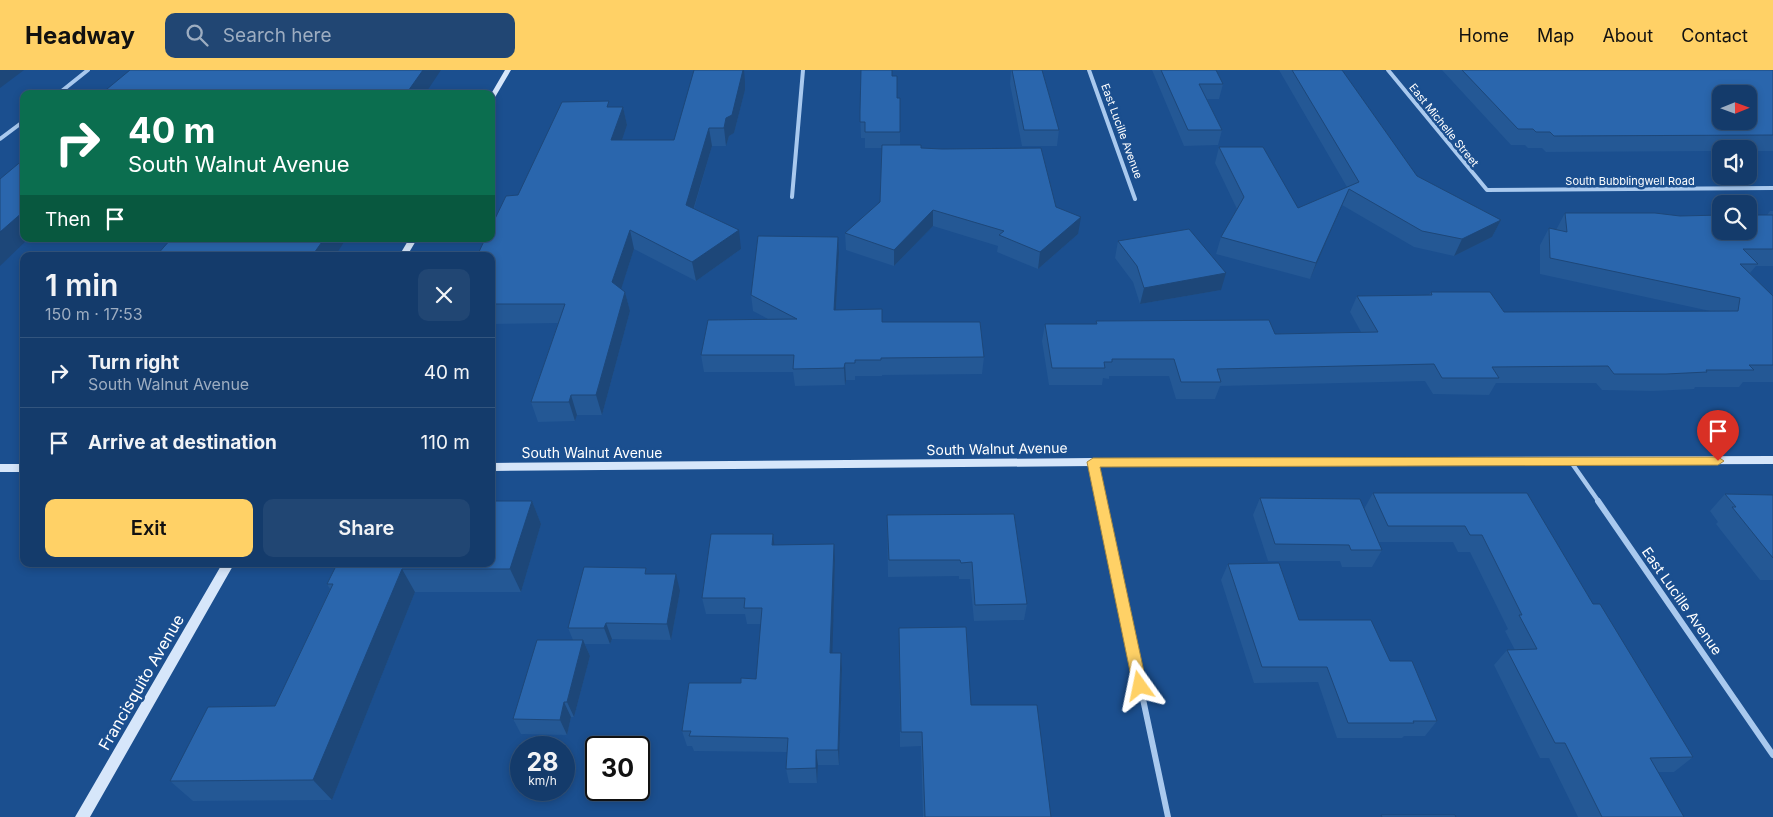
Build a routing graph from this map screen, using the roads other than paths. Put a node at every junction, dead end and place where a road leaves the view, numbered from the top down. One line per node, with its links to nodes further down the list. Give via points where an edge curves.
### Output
1 (88, 70): 6 (street)
2 (508, 70): 7 (street)
3 (804, 70): 12 (street)
4 (1089, 70): 13 (street, East Lucille Avenue)
5 (1388, 70): 11 (street, East Michelle Street)
6 (63, 90)
7 (495, 92)
8 (20, 124): 9 (street)
9 (0, 139)
10 (1773, 188): 11 (street, South Bubblingwell Road)
11 (1487, 190)
12 (792, 197)
13 (1135, 198)
14 (1773, 460): 16 (street, South Walnut Avenue)
15 (1093, 462): 16 (street, South Walnut Avenue); 19 (street, South Walnut Avenue); 23 (street)
16 (1571, 462): 21 (street, East Lucille Avenue)
17 (0, 468): 18 (street)
18 (20, 468)
19 (495, 468)
20 (226, 567): 22 (street, Francisquito Avenue)
21 (1773, 755)
22 (82, 817)
23 (1168, 817)

